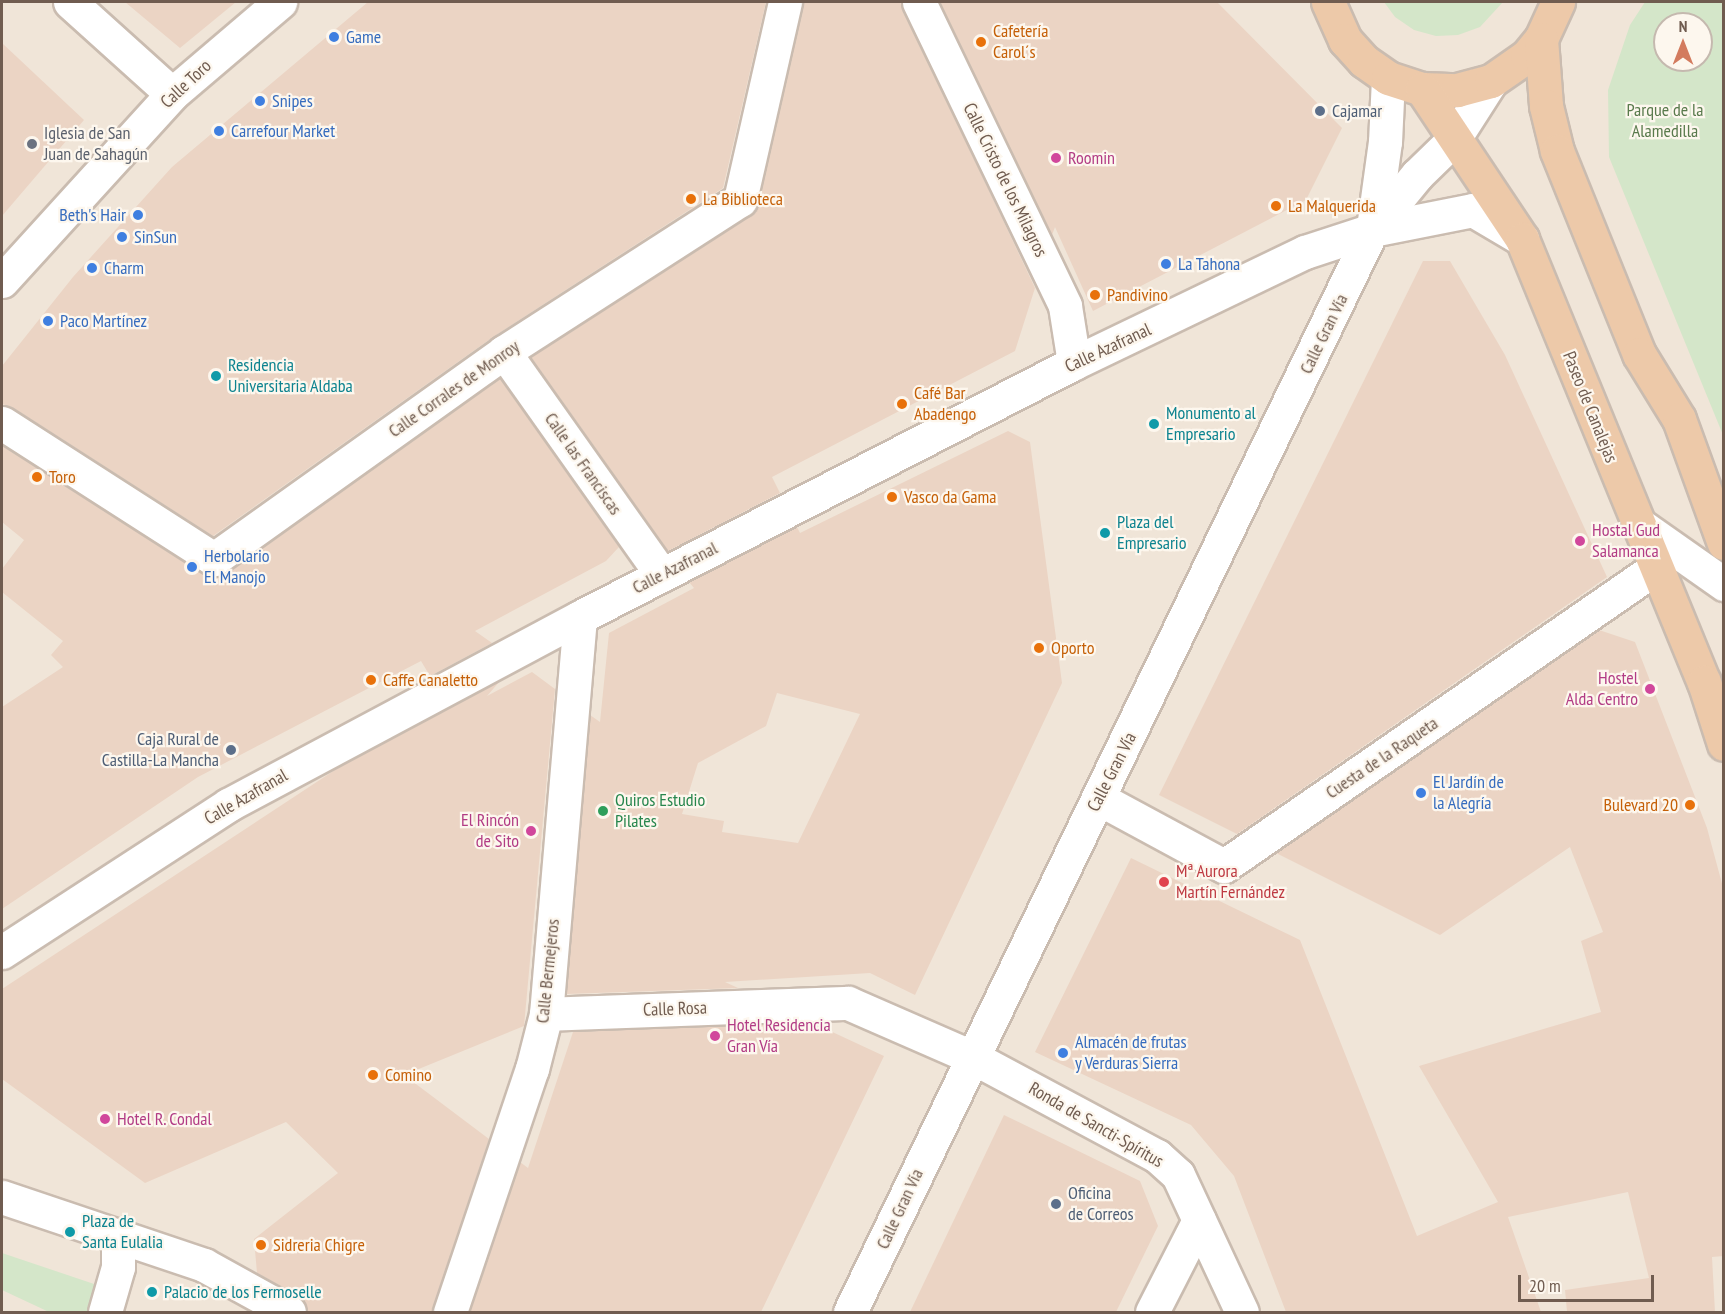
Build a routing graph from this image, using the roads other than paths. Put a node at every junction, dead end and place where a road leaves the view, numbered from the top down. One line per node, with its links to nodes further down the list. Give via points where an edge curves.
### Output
1 (70, 2): 11 (street)
2 (280, 2): 11 (street, Calle Toro)
3 (785, 2): 16 (street, Calle Corrales de Monroy, via 740,200)
4 (919, 2): 17 (street, Calle Cristo de los Milagros, via 1065,306)
5 (1558, 2): 7 (highway)
6 (1325, 6): 8 (highway, via 1345,40 1364,61)
7 (1541, 39): 9 (highway, via 1510,70); 20 (highway, via 1546,106 1557,151 1639,354 1679,419)
8 (1388, 78): 10 (highway); 13 (street, Calle Gran Vía, via 1385,142)
9 (1491, 81): 10 (highway, via 1457,90); 12 (street, Calle Gran Vía)
10 (1422, 89): 12 (highway, Paseo de Canalejas)
11 (172, 94): 15 (street, Calle Toro)
12 (1454, 139): 13 (street, Calle Gran Vía, via 1417,175); 14 (highway, Paseo de Canalejas)
13 (1372, 230): 14 (street, via 1473,210); 17 (street, Calle Azafranal, via 1305,252); 26 (street, Calle Gran Vía)
14 (1522, 239): 19 (highway, Paseo de Canalejas)
15 (2, 281)
16 (504, 352): 18 (street, Calle Corrales de Monroy, via 214,559); 22 (street, Calle las Franciscas)
17 (1074, 363): 22 (street, Calle Azafranal)
18 (2, 423)
19 (1640, 525): 21 (highway, Paseo de Canalejas); 23 (street)
20 (1724, 543)
21 (1657, 567): 25 (highway, Paseo de Canalejas, via 1704,682); 26 (street, Cuesta de la Raqueta, via 1224,866)
22 (662, 575): 24 (street, Calle Azafranal)
23 (1724, 584)
24 (580, 617): 27 (street, Calle Azafranal, via 228,805); 28 (street, Calle Bermejeros)
25 (1724, 744)
26 (1098, 798): 29 (street, Calle Gran Vía)
27 (2, 952)
28 (546, 1014): 29 (street, Calle Rosa, via 848,1003); 35 (street, Calle Bermejeros, via 532,1069)
29 (974, 1058): 31 (street, Ronda de Sancti-Spíritus, via 1157,1156 1178,1175); 36 (street, Calle Gran Vía)
30 (2, 1197): 32 (street)
31 (1199, 1220): 37 (street); 38 (street, Ronda de Sancti-Spíritus)
32 (118, 1235): 33 (street, via 118,1267); 34 (street, via 204,1265)
33 (105, 1312)
34 (289, 1312)
35 (450, 1312)
36 (850, 1312)
37 (1152, 1312)
38 (1242, 1312)

